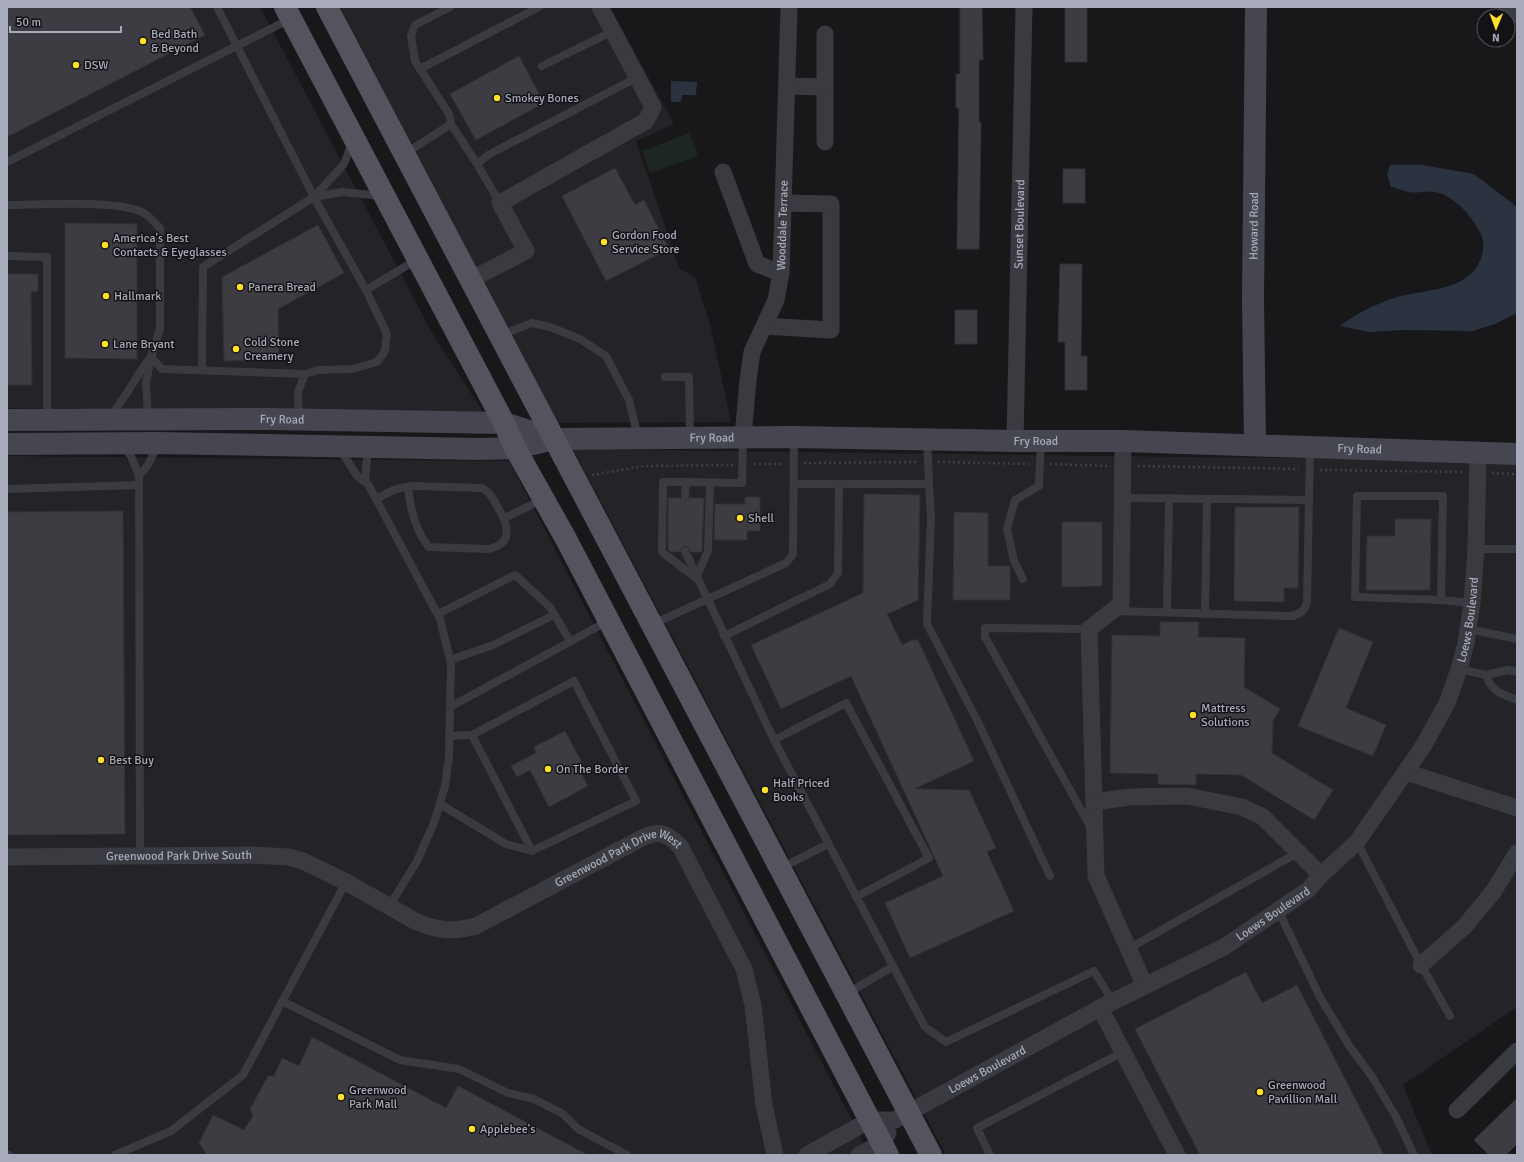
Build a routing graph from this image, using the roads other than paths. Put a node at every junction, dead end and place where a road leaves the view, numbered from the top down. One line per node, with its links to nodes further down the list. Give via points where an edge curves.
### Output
1 (217, 7): 14 (lane)
2 (327, 7): 23 (main road)
3 (450, 7): 16 (lane, via 415,25 411,36 415,61)
4 (539, 7): 16 (lane)
5 (600, 7): 12 (street)
6 (789, 7): 18 (street, Wooddale Terrace)
7 (1024, 7): 56 (street, Sunset Boulevard)
8 (1256, 7): 61 (street, Howard Road, via 1253,291)
9 (1506, 7): 11 (street)
10 (288, 13): 14 (lane); 21 (main road)
11 (1517, 15)
12 (613, 31): 15 (lane); 17 (street)
13 (825, 34): 19 (street)
14 (238, 46): 24 (lane); 28 (lane)
15 (542, 66)
16 (420, 69): 20 (lane, via 449,114)
17 (638, 77): 25 (lane, via 488,155); 29 (street, via 653,107 646,121)
18 (787, 86): 19 (street); 30 (street, Wooddale Terrace)
19 (825, 87): 22 (street)
20 (451, 124): 23 (lane); 25 (lane)
21 (354, 137): 27 (main road); 28 (lane, via 344,164)
22 (825, 142)
23 (404, 154): 35 (main road)
24 (7, 162)
25 (477, 164): 29 (lane)
26 (723, 172): 34 (street, via 757,264)
27 (385, 196): 28 (lane, via 342,192); 33 (main road)
28 (314, 197): 36 (lane); 40 (lane, via 203,267)
29 (500, 203): 35 (street, via 526,251)
30 (783, 203): 34 (street, Wooddale Terrace); 37 (street, via 831,204 831,330)
31 (7, 205): 39 (lane, via 77,204 128,207 145,214 160,228 160,329)
32 (7, 256): 43 (lane, via 47,257)
33 (418, 259): 36 (lane); 48 (main road)
34 (781, 274): 37 (street, Wooddale Terrace, via 776,300)
35 (470, 280): 38 (main road)
36 (366, 290): 41 (lane, via 387,334 385,351 377,362 352,369 318,370)
37 (764, 326): 50 (street, Wooddale Terrace, via 752,352)
38 (500, 335): 52 (lane, via 532,323 580,339 606,356 629,400); 53 (main road)
39 (150, 357): 40 (lane, via 162,368); 44 (lane, via 136,376 123,402); 45 (lane, via 146,384)
40 (202, 370): 41 (lane)
41 (305, 374): 47 (lane, via 298,392)
42 (665, 377): 49 (lane, via 690,378)
43 (47, 419): 44 (street, Fry Road); 46 (street, Fry Road)
44 (107, 419): 45 (street, Fry Road)
45 (148, 419): 47 (street, Fry Road)
46 (7, 420)
47 (298, 420): 48 (street, Fry Road)
48 (504, 423): 53 (street, Fry Road); 65 (main road)
49 (690, 437): 50 (street, Fry Road); 52 (street, Fry Road)
50 (743, 437): 51 (street, Fry Road); 71 (lane, via 742,483)
51 (794, 437): 54 (street, Fry Road); 72 (lane)
52 (638, 438): 53 (street, Fry Road)
53 (555, 439): 65 (street, Fry Road); 100 (main road)
54 (926, 440): 56 (street, Fry Road); 74 (lane)
55 (1123, 440): 57 (street, Fry Road); 61 (street, Fry Road); 80 (street)
56 (1015, 441): 57 (street, Fry Road)
57 (1041, 441): 90 (lane, via 1039,486 1015,500 1007,529 1014,561)
58 (121, 443): 59 (street, Fry Road); 60 (street, Fry Road); 68 (lane, via 131,456)
59 (158, 443): 62 (street, Fry Road); 68 (lane, via 148,465)
60 (7, 444)
61 (1255, 445): 64 (street, Fry Road)
62 (338, 446): 63 (street, Fry Road); 69 (lane, via 357,476)
63 (368, 447): 65 (street, Fry Road); 69 (lane)
64 (1310, 447): 67 (street, Fry Road); 84 (lane)
65 (515, 448): 78 (main road)
66 (1517, 454): 67 (street, Fry Road)
67 (1477, 463): 87 (street, Loews Boulevard)
68 (139, 476): 75 (lane)
69 (365, 481): 82 (lane)
70 (686, 482): 71 (lane); 79 (lane); 89 (lane, via 663,482 662,552)
71 (710, 483): 89 (lane, via 708,551)
72 (795, 484): 73 (lane); 91 (lane, via 793,554 786,563)
73 (839, 484): 74 (lane); 103 (lane, via 838,573 830,584)
74 (929, 484): 129 (lane, via 927,624 978,722)
75 (139, 485): 77 (lane); 126 (lane)
76 (408, 487): 82 (lane, via 398,487); 85 (lane, via 482,488 489,492); 85 (lane, via 410,508 429,547 496,548 506,537)
77 (7, 489)
78 (544, 498): 85 (lane); 99 (main road)
79 (685, 498)
80 (1122, 498): 81 (lane); 94 (street, via 1121,604)
81 (1169, 498): 83 (lane); 95 (lane)
82 (376, 499): 96 (lane)
83 (1207, 499): 84 (lane); 97 (lane)
84 (1309, 500): 97 (lane, via 1307,602 1304,610 1292,616)
85 (504, 518)
86 (1517, 548): 87 (lane)
87 (1476, 549): 93 (street, Loews Boulevard)
88 (685, 550): 89 (lane)
89 (696, 578): 91 (lane)
90 (1023, 578)
91 (706, 600): 100 (lane); 103 (lane)
92 (1441, 600): 92 (lane, via 1354,597 1357,496 1443,496); 93 (lane)
93 (1472, 603): 102 (street, Loews Boulevard)
94 (1111, 611): 95 (lane); 101 (street)
95 (1167, 612): 97 (lane)
96 (438, 614): 98 (lane, via 515,575 550,607); 106 (lane)
97 (1205, 614)
98 (554, 615): 105 (lane); 106 (lane, via 493,645)
99 (608, 620): 105 (lane); 146 (main road)
100 (651, 624): 127 (main road)
101 (1089, 629): 116 (street); 119 (lane, via 985,628 985,637)
102 (1468, 629): 104 (lane); 107 (street, Loews Boulevard)
103 (724, 636): 114 (lane)
104 (1517, 639)
105 (570, 641): 111 (lane)
106 (450, 660): 111 (lane)
107 (1459, 669): 109 (lane); 115 (street, Loews Boulevard, via 1448,701)
108 (1517, 672): 109 (lane, via 1508,670)
109 (1486, 675): 110 (lane, via 1489,685 1498,693)
110 (1517, 700)
111 (450, 707): 113 (lane)
112 (472, 735): 113 (lane); 122 (lane); 122 (lane, via 574,681 636,801)
113 (449, 736): 117 (lane, via 445,786)
114 (774, 740): 121 (lane); 131 (lane, via 846,703 926,851 929,858)
115 (1406, 772): 118 (street); 120 (street, Loews Boulevard)
116 (1094, 802): 119 (street); 123 (street, via 1130,797 1187,796 1242,807 1263,817)
117 (440, 804): 122 (lane, via 506,844); 132 (lane, via 417,861)
118 (1517, 808)
119 (1095, 836): 134 (street, via 1096,876)
120 (1357, 842): 128 (street, Loews Boulevard); 135 (lane)
121 (828, 844): 127 (lane); 131 (lane)
122 (532, 851)
123 (1299, 852): 128 (street); 134 (lane)
124 (1517, 853): 135 (street, via 1493,892 1465,926)
125 (7, 857): 126 (street, Greenwood Park Drive South)
126 (140, 857): 130 (street, Greenwood Park Drive South, via 288,857)
127 (780, 869): 138 (main road)
128 (1321, 875): 133 (street, Loews Boulevard, via 1308,890)
129 (1050, 876)
130 (346, 882): 132 (street, Greenwood Park Drive West); 139 (lane)
131 (856, 897): 136 (lane)
132 (389, 907): 150 (street, Greenwood Park Drive West, via 429,928 442,930 476,926 646,836 655,833 669,835 680,846 744,969 753,1005 764,1105)
133 (1278, 910): 137 (street, Loews Boulevard, via 1224,947); 156 (lane, via 1320,997 1350,1047 1375,1081)
134 (1128, 949): 137 (street)
135 (1421, 965): 141 (lane)
136 (892, 967): 138 (lane); 140 (lane, via 925,1028 946,1042 1094,970)
137 (1144, 986): 140 (street, Loews Boulevard)
138 (846, 994): 145 (main road)
139 (282, 1001): 148 (lane, via 243,1075 171,1131); 149 (lane, via 400,1060 459,1069 508,1093 534,1099 562,1114 578,1130)
140 (1106, 1005): 143 (street); 145 (street, Loews Boulevard)
141 (1450, 1016)
142 (1517, 1050): 144 (street)
143 (1123, 1052): 154 (lane, via 977,1128); 155 (street)
144 (1457, 1110)
145 (902, 1116): 146 (street); 147 (street); 153 (main road)
146 (870, 1120): 147 (main road); 151 (street)
147 (885, 1149): 152 (street)
148 (115, 1155)
149 (627, 1155)
150 (775, 1155)
151 (807, 1155)
152 (859, 1155)
153 (931, 1155)
154 (990, 1155)
155 (1177, 1155)
156 (1414, 1155)

